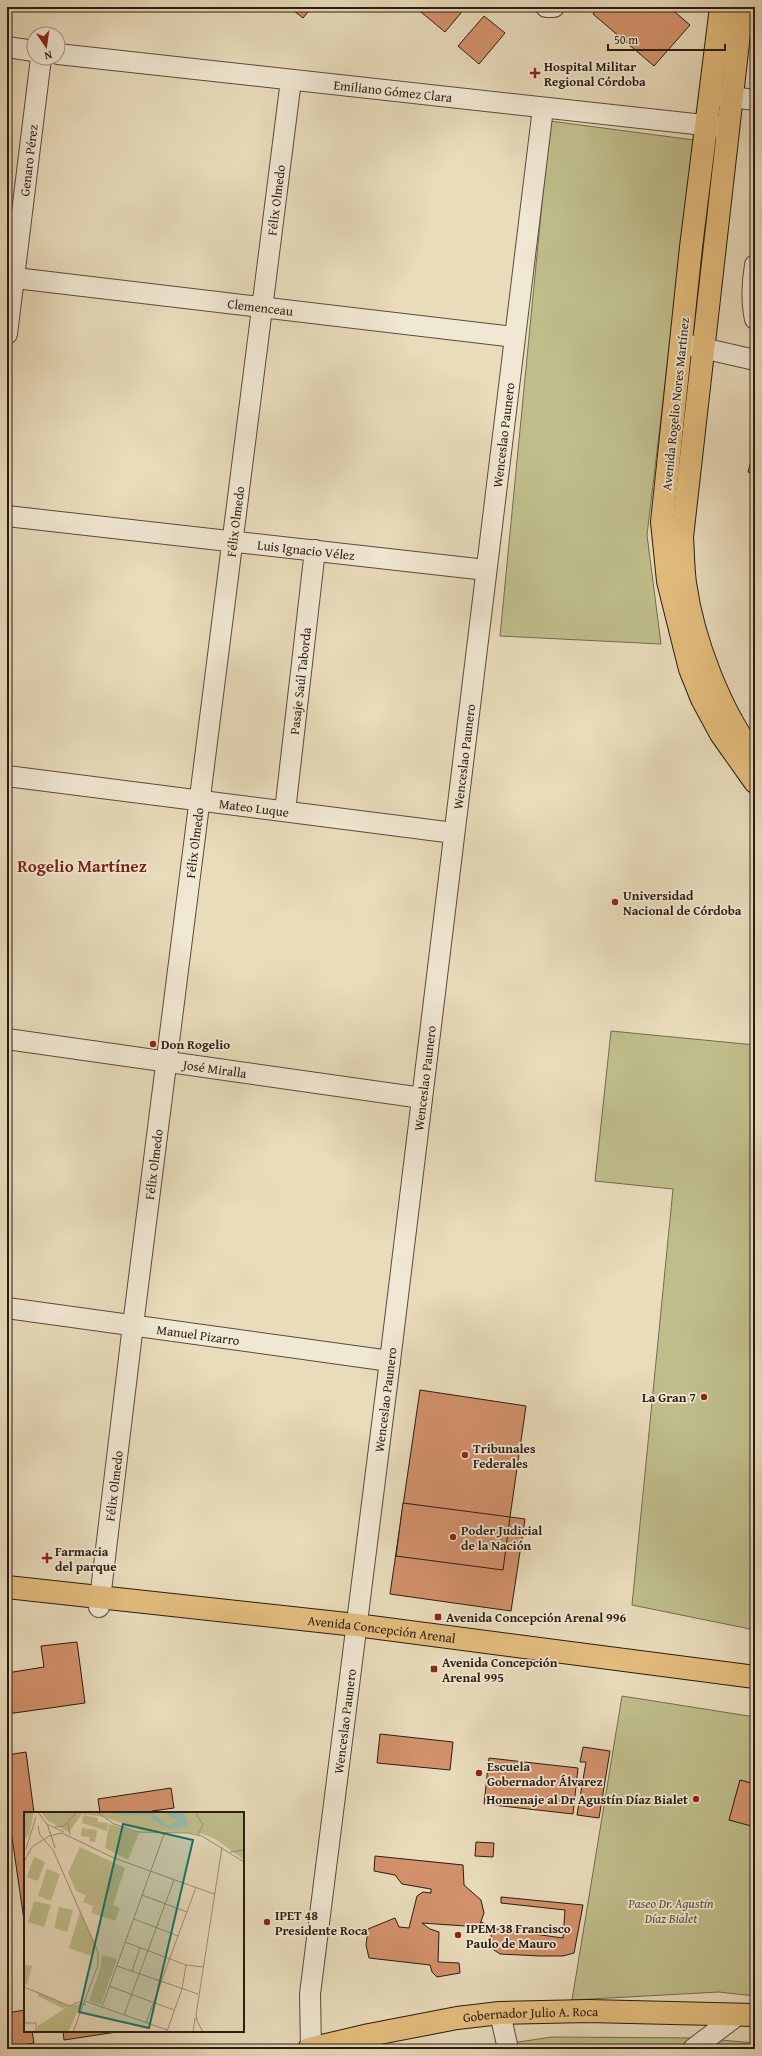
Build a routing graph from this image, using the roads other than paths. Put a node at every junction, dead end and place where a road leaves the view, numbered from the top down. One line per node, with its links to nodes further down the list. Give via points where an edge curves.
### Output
1 (546, 7): 2 (street)
2 (554, 7)
3 (721, 7): 10 (main road, Avenida Rogelio Nores Martínez)
4 (742, 7): 11 (main road, Avenida Rogelio Nores Martínez)
5 (7, 47): 6 (street)
6 (26, 50)
7 (66, 55): 9 (street, Emiliano Gómez Clara)
8 (40, 66): 17 (street, Genaro Pérez)
9 (291, 80): 13 (street, Emiliano Gómez Clara); 18 (street, Félix Olmedo)
10 (711, 94): 11 (street); 14 (main road, Avenida Rogelio Nores Martínez)
11 (732, 97): 12 (street); 15 (main road, Avenida Rogelio Nores Martínez)
12 (755, 100)
13 (543, 108): 14 (street, Emiliano Gómez Clara); 21 (street, Wenceslao Paunero)
14 (706, 125): 15 (street, Emiliano Gómez Clara); 22 (main road, Avenida Rogelio Nores Martínez)
15 (729, 128): 23 (main road, Avenida Rogelio Nores Martínez)
16 (755, 265): 19 (street, via 752,279)
17 (10, 278): 18 (street, Clemenceau); 20 (street, Genaro Pérez)
18 (262, 307): 21 (street, Clemenceau); 26 (street, Félix Olmedo)
19 (755, 319)
20 (7, 334)
21 (514, 337): 28 (street, Wenceslao Paunero)
22 (681, 343): 23 (street); 31 (main road, Avenida Rogelio Nores Martínez, via 662,522 668,581 690,669 702,699 720,734)
23 (703, 348): 24 (street); 29 (main road, Avenida Rogelio Nores Martínez, via 682,537 685,583 701,650 710,674 737,729)
24 (755, 360)
25 (7, 516): 26 (street, Luis Ignacio Vélez)
26 (232, 541): 27 (street, Luis Ignacio Vélez); 32 (street, Félix Olmedo)
27 (315, 550): 28 (street, Luis Ignacio Vélez); 33 (street, Pasaje Saúl Taborda)
28 (486, 570): 34 (street, Wenceslao Paunero)
29 (755, 757)
30 (7, 776): 32 (street, Mateo Luque)
31 (755, 782)
32 (200, 800): 33 (street, Mateo Luque); 36 (street, Félix Olmedo)
33 (286, 811): 34 (street, Mateo Luque)
34 (454, 833): 37 (street, Wenceslao Paunero)
35 (7, 1039): 36 (street, José Miralla)
36 (167, 1062): 37 (street, José Miralla); 39 (street, Félix Olmedo)
37 (422, 1098): 40 (street, Wenceslao Paunero)
38 (7, 1308): 39 (street, Manuel Pizarro)
39 (133, 1325): 40 (street, Manuel Pizarro); 43 (street, Félix Olmedo)
40 (390, 1361): 44 (street, Wenceslao Paunero)
41 (7, 1587): 43 (main road, Avenida Concepción Arenal)
42 (7, 1598): 43 (main road, Avenida Concepción Arenal)
43 (100, 1602): 44 (main road, Avenida Concepción Arenal)
44 (355, 1632): 45 (main road, Avenida Concepción Arenal); 46 (main road, Avenida Concepción Arenal); 49 (street, Wenceslao Paunero, via 310,1994)
45 (755, 1677)
46 (755, 1687)
47 (500, 2013): 48 (main road, Gobernador Julio A. Roca, via 588,2010); 49 (main road, Gobernador Julio A. Roca, via 457,2018); 50 (street)
48 (747, 2015): 51 (street)
49 (310, 2049)
50 (508, 2049)
51 (693, 2049)

